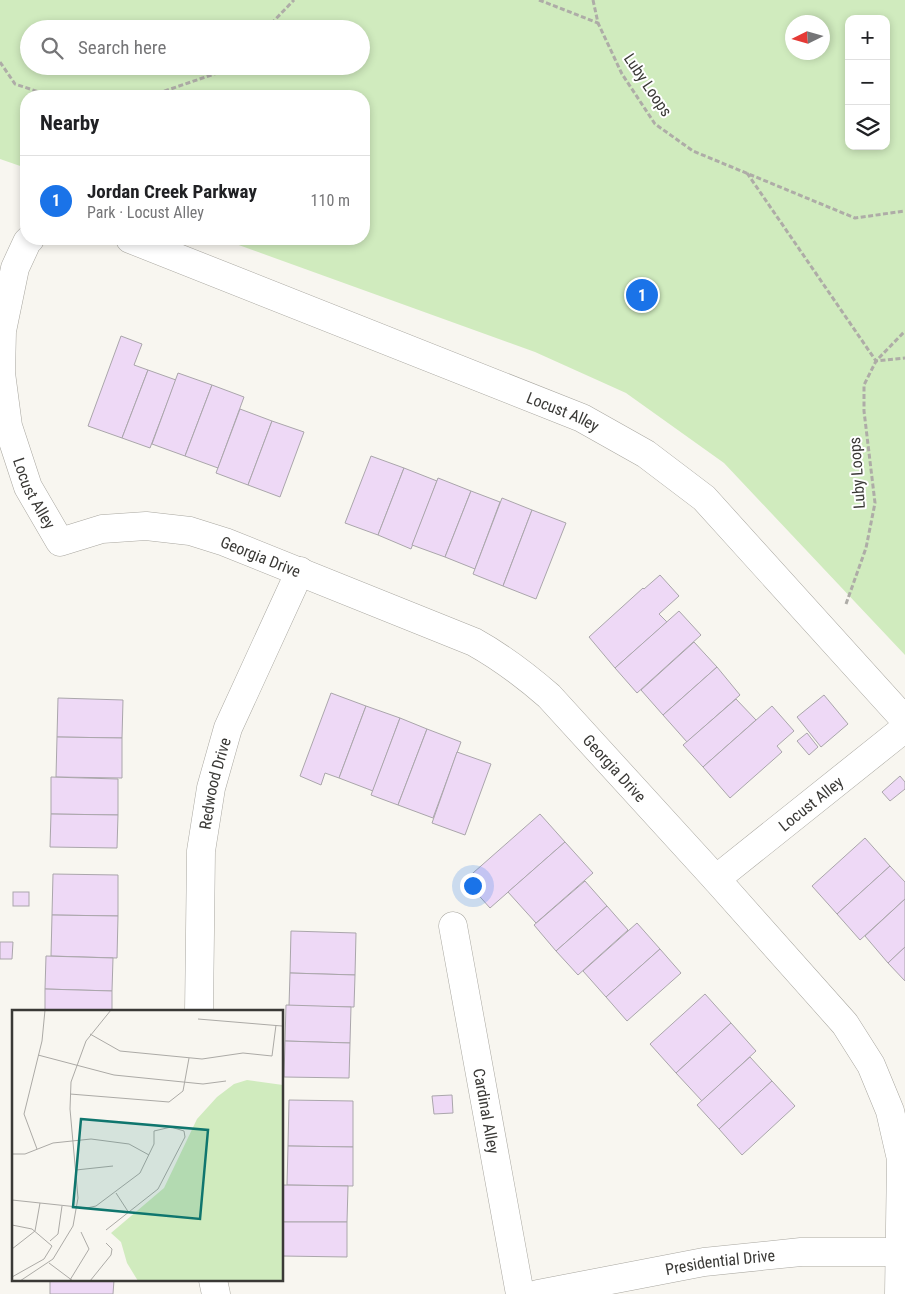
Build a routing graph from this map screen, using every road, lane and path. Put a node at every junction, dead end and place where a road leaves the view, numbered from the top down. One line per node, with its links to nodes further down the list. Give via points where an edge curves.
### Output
1 (294, 0): 4 (path)
2 (539, 0): 5 (path)
3 (593, 0): 5 (path, Luby Loops)
4 (275, 20)
5 (598, 23): 10 (path, Luby Loops, via 622,74 655,124 693,151)
6 (0, 62): 8 (path, via 15,84)
7 (211, 75): 9 (path)
8 (33, 90)
9 (168, 90)
10 (747, 173): 11 (path, Luby Loops, via 855,218); 16 (path)
11 (905, 211)
12 (26, 245): 17 (street, Locust Alley, via 15,268 2,331 1,374 8,426 28,487)
13 (145, 245): 19 (street, Locust Alley, via 582,418 646,454 704,498)
14 (905, 331): 16 (path, Luby Loops)
15 (905, 358): 16 (path)
16 (876, 361): 19 (path, Luby Loops, via 864,385 875,503 866,548)
17 (60, 542): 18 (street, Georgia Drive, via 111,528 146,526 190,531)
18 (300, 571): 22 (street, Georgia Drive, via 474,642 533,682); 24 (street, Redwood Drive, via 228,728 211,788 201,851)
19 (833, 640): 20 (street, Locust Alley)
20 (905, 720)
21 (905, 728): 22 (street, Locust Alley)
22 (716, 879): 25 (street, Georgia Drive, via 845,1024 871,1065 890,1111 901,1159)
23 (454, 926): 26 (street, Cardinal Alley)
24 (200, 1010)
25 (902, 1252): 27 (street, Presidential Drive, via 801,1252 704,1262); 28 (street, Georgia Drive)
26 (520, 1294)
27 (538, 1294)
28 (899, 1294)

